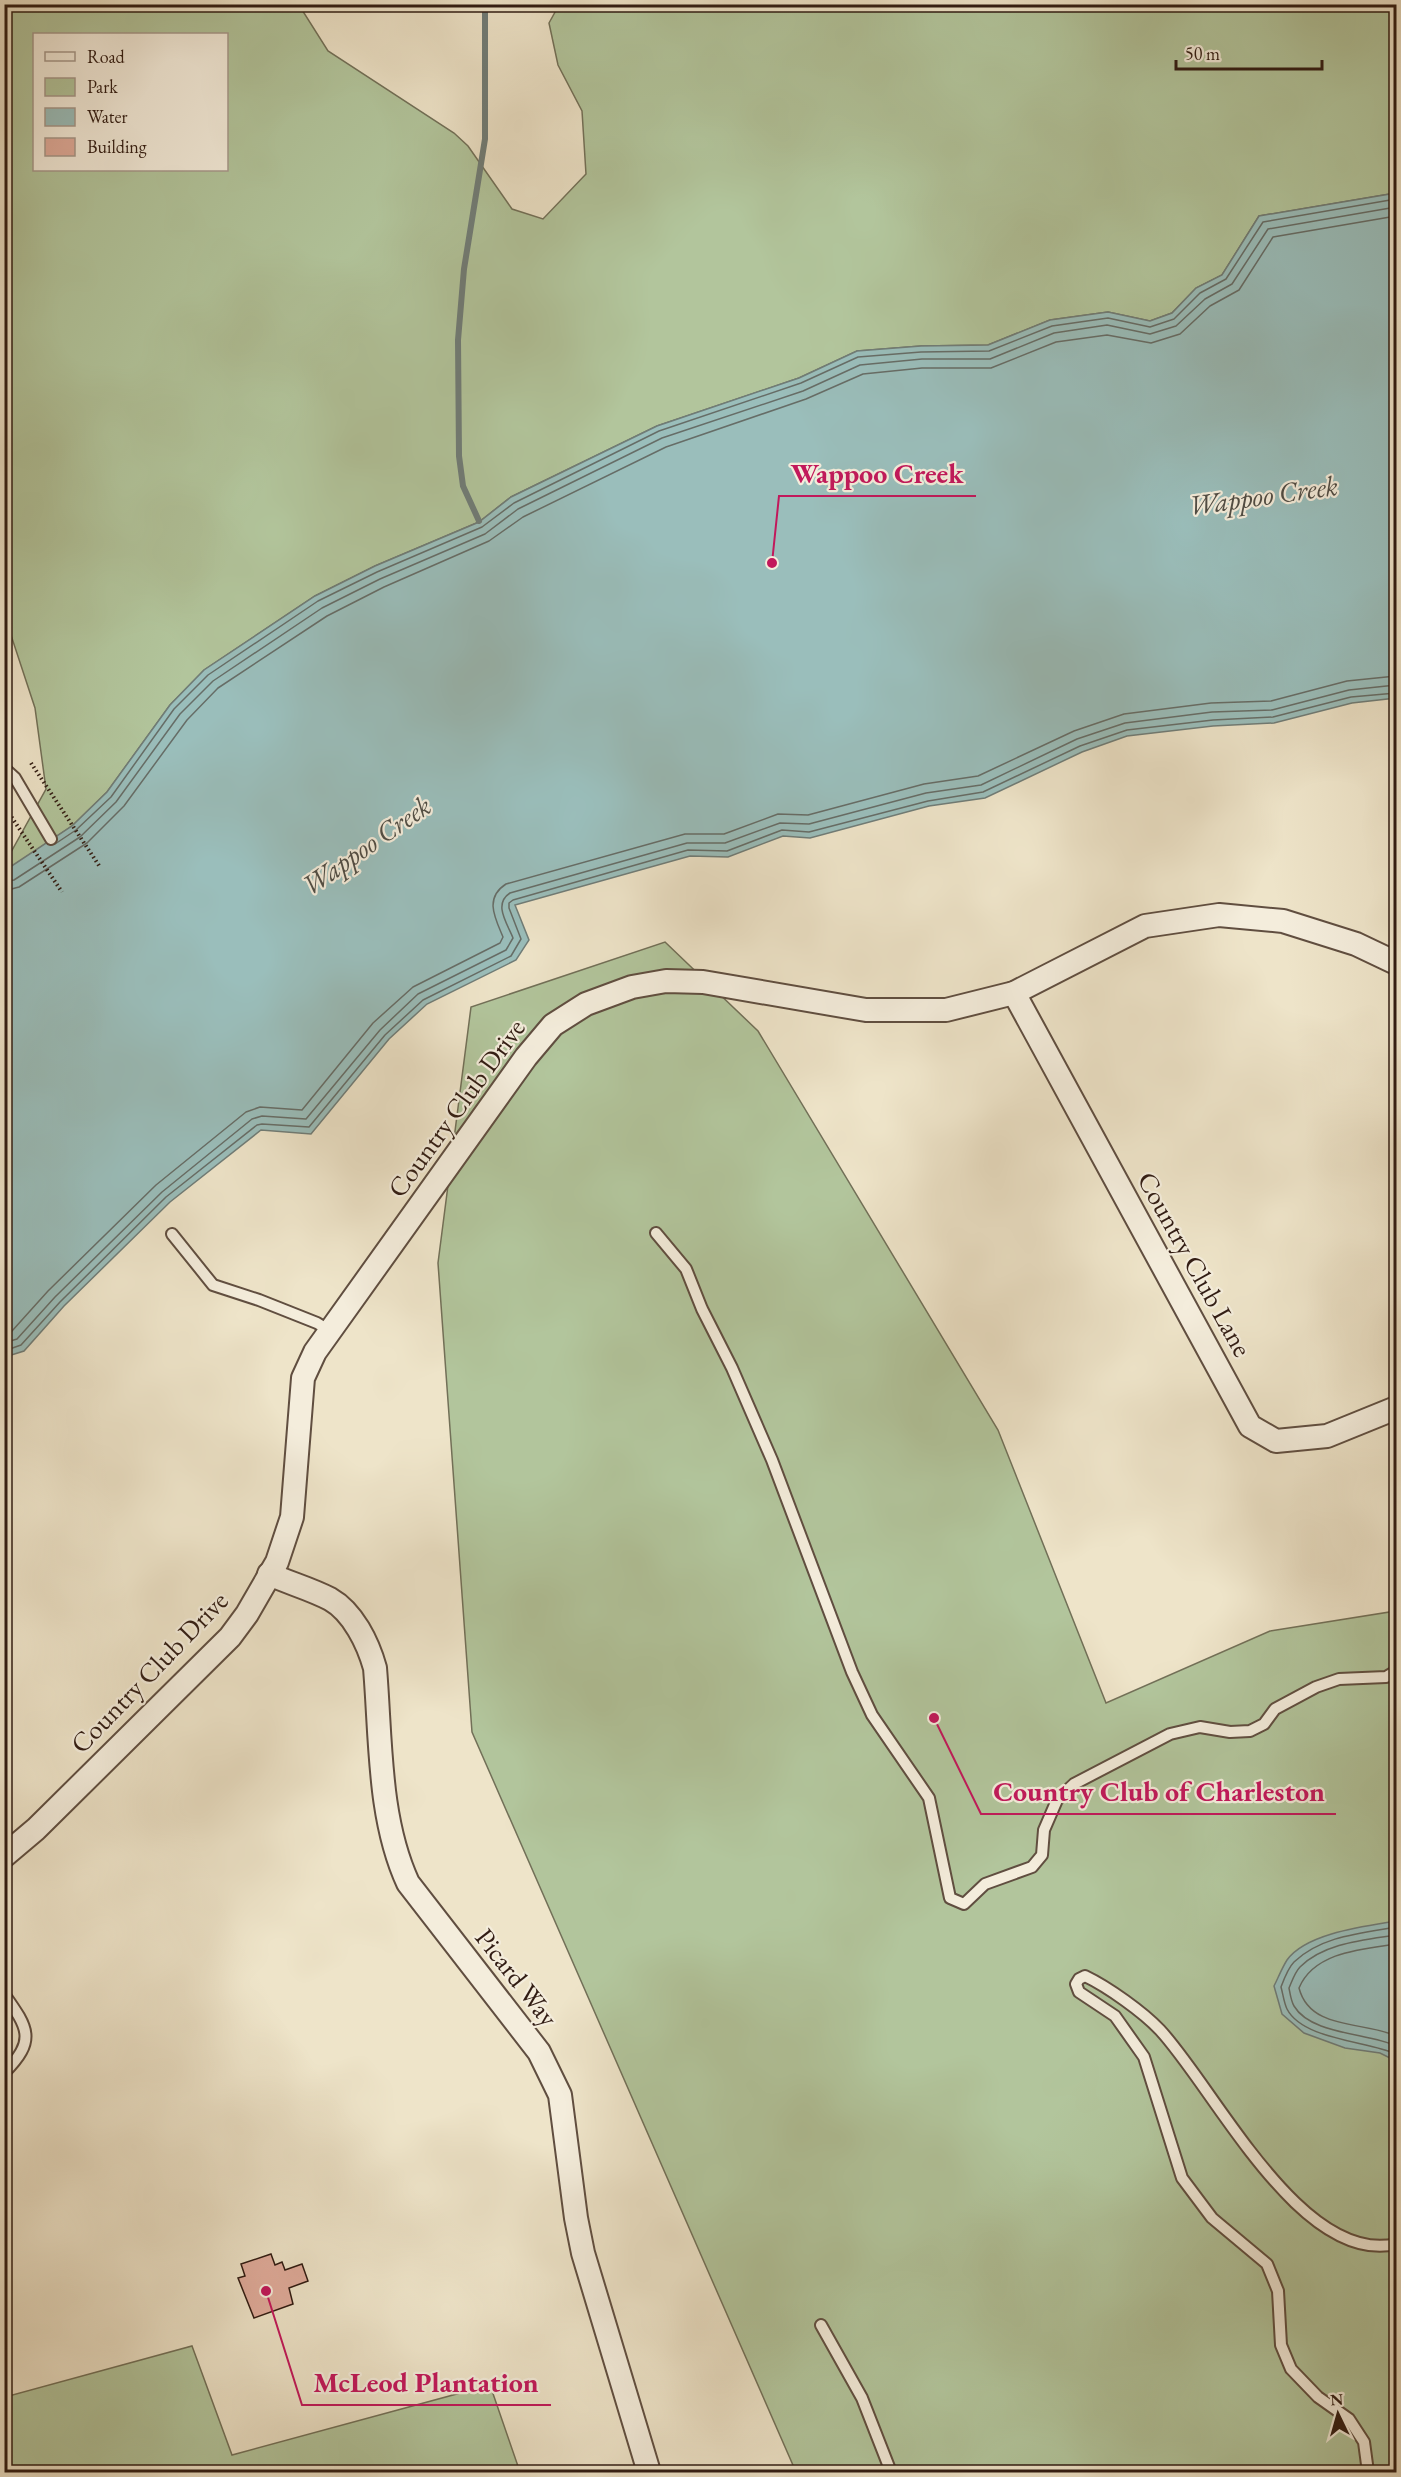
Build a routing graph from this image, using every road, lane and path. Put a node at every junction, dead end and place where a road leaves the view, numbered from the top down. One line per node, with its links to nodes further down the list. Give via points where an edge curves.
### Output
1 (31, 764): 5 (path)
2 (4, 768): 4 (lane, via 15,778)
3 (4, 806): 6 (path)
4 (51, 838)
5 (100, 867)
6 (62, 892)
7 (1396, 963): 8 (street, Country Club Drive, via 1356,944 1284,921 1218,915 1145,926)
8 (1014, 993): 11 (street, Country Club Drive, via 946,1010 866,1010 703,982 666,981 632,987 586,1004 553,1026 526,1057); 12 (street, Country Club Lane, via 1250,1426 1276,1441 1327,1436)
9 (656, 1233): 14 (lane, via 686,1269 732,1368 872,1715 930,1798 950,1898 964,1904 985,1884 1032,1867 1042,1855 1044,1830 1057,1800 1074,1784 1170,1734 1200,1727 1250,1731 1264,1724 1275,1709 1316,1687 1339,1678 1386,1677)
10 (172, 1234): 11 (lane, via 213,1285 260,1300)
11 (330, 1331): 13 (street, Country Club Drive, via 303,1378 292,1517)
12 (1396, 1407)
13 (269, 1574): 15 (street, Country Club Drive, via 230,1636); 20 (street, Picard Way, via 332,1600 368,1645 375,1668 388,1822 397,1858 408,1883 539,2052 560,2095 583,2253)
14 (1396, 1671)
15 (4, 1856)
16 (4, 1994): 17 (lane, via 24,2022 26,2042 19,2058)
17 (4, 2073)
18 (1396, 2244): 22 (lane, via 1384,2247 1356,2243 1326,2228 1290,2199 1158,2028 1101,1984 1086,1976 1079,1979 1079,1992 1115,2016 1144,2057 1182,2178 1212,2218 1267,2264 1278,2291 1281,2345 1291,2369 1318,2397 1349,2419 1364,2442)
19 (821, 2325): 21 (lane, via 862,2398)
20 (649, 2472)
21 (891, 2472)
22 (1368, 2472)

